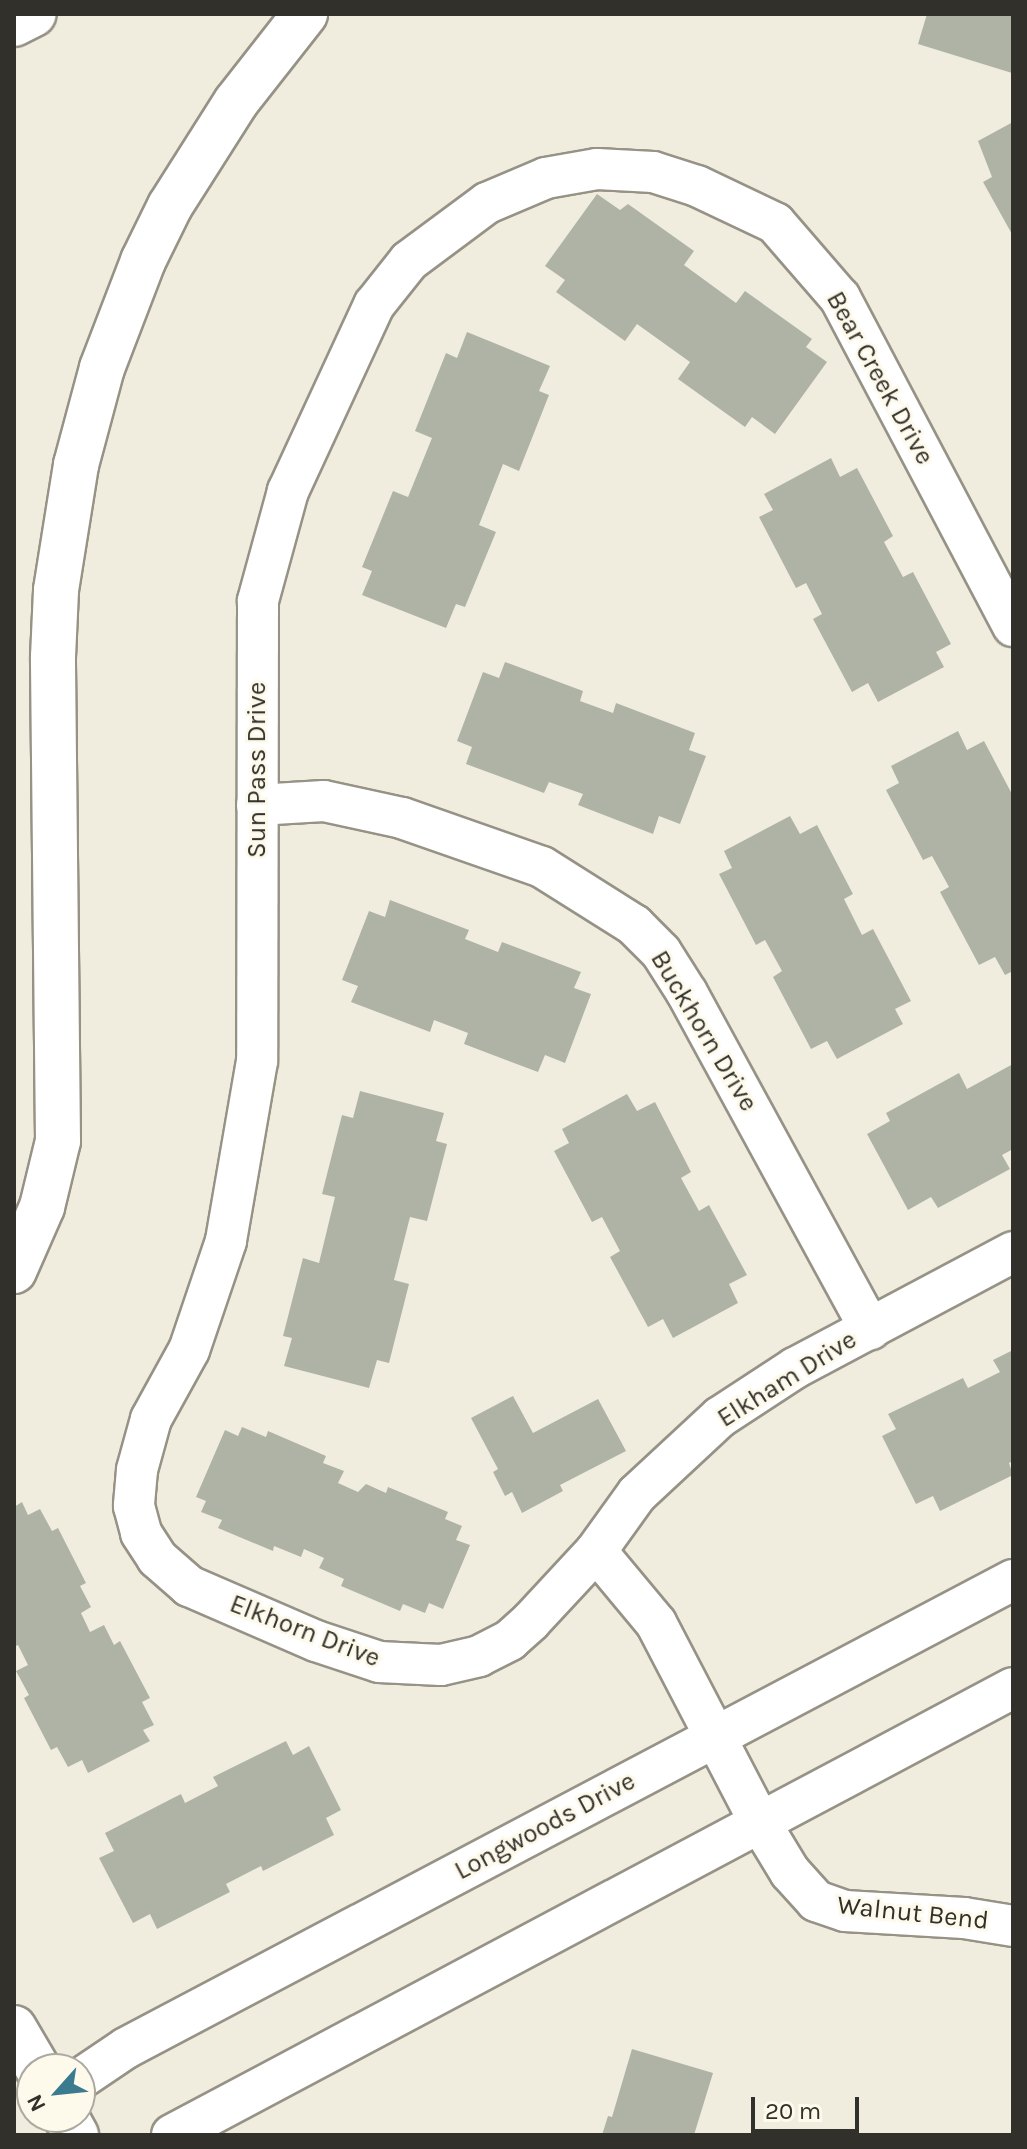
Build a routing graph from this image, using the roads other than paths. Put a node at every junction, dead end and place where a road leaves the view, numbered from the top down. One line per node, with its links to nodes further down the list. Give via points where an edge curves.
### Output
1 (34, 14): 3 (main road)
2 (305, 14): 8 (main road, via 236,102 170,206 102,368 76,465 56,590 53,657 58,1141 42,1207)
3 (14, 24)
4 (597, 169): 5 (street, Bear Creek Drive, via 653,172 697,186 775,223 840,298); 6 (street, Sun Pass Drive, via 546,178 487,203 409,261 374,305 288,491 258,601)
5 (1013, 626)
6 (257, 805): 9 (street, Buckhorn Drive, via 324,801 402,818 542,867 634,925 661,952 687,993); 10 (street, Sun Pass Drive, via 257,1061 248,1128 226,1241 189,1350 151,1419)
7 (1013, 1252): 9 (street, Elkham Drive)
8 (14, 1271)
9 (870, 1329): 11 (street, Elkham Drive, via 795,1368 720,1417 637,1494)
10 (134, 1506): 11 (street, Elkhorn Drive, via 141,1533 157,1558 189,1586 379,1662 441,1665 479,1656 510,1640)
11 (596, 1551): 14 (street, via 656,1623)
12 (1013, 1580): 14 (street, Longwoods Drive)
13 (1013, 1688): 15 (street)
14 (715, 1736): 15 (street); 19 (street, Longwoods Drive)
15 (759, 1821): 16 (street, Walnut Bend, via 790,1872 816,1901 845,1911); 20 (street)
16 (1013, 1926)
17 (14, 2028): 18 (main road)
18 (29, 2053)
19 (96, 2068)
20 (172, 2135)

